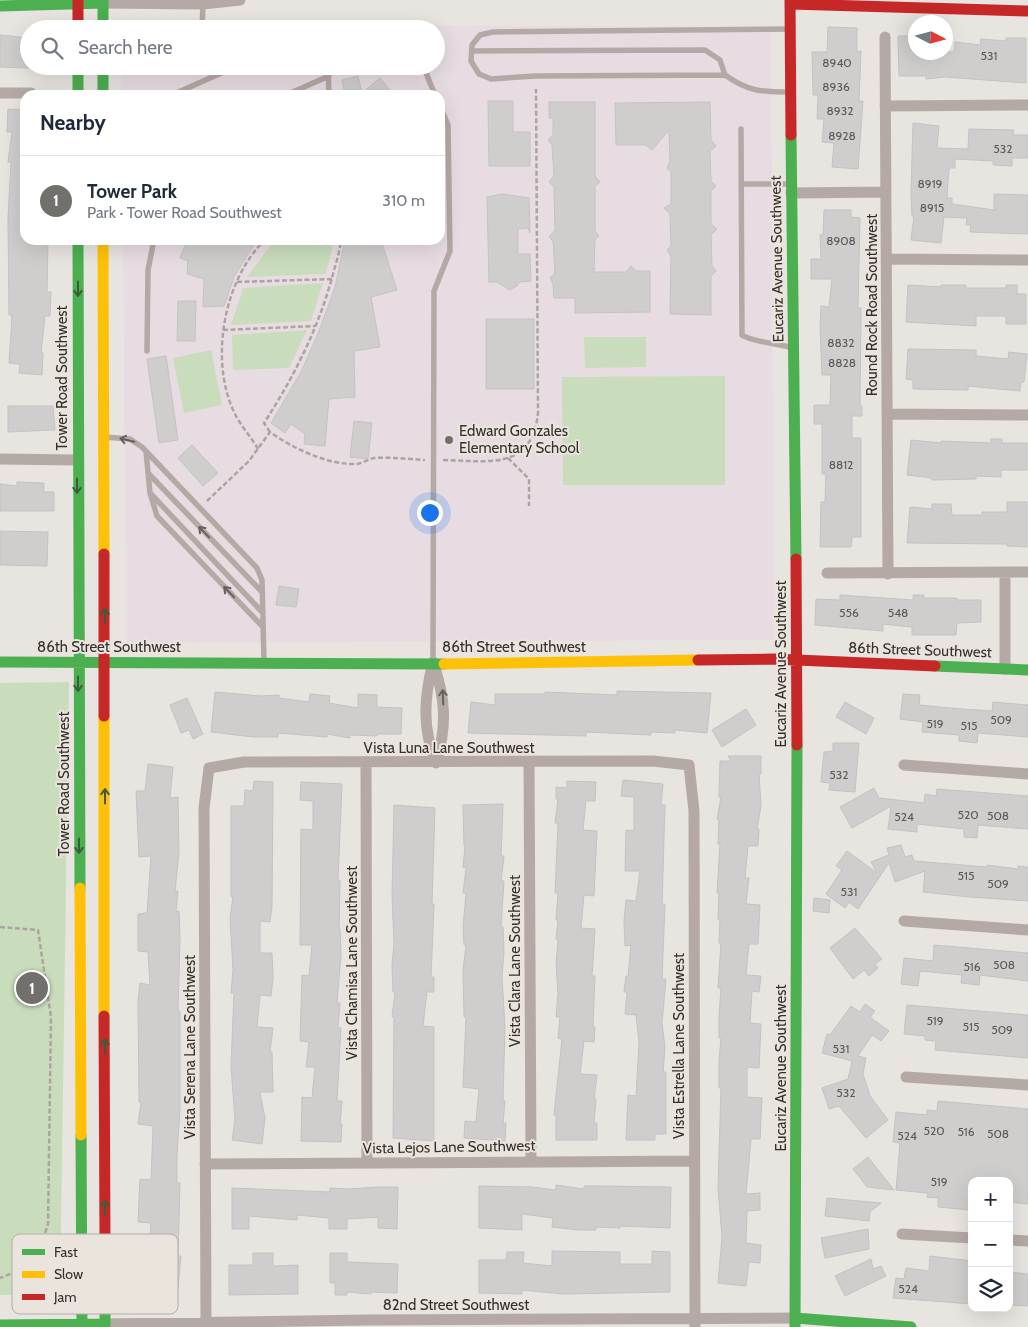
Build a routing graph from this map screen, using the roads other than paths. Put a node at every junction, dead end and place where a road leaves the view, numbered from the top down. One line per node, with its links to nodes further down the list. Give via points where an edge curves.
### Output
1 (240, 0): 4 (street)
2 (78, 2): 3 (street); 6 (street); 8 (street)
3 (103, 2): 4 (street); 9 (street)
4 (203, 2): 10 (lane)
5 (790, 2): 7 (street); 11 (street, Eucariz Avenue Southwest)
6 (0, 6)
7 (1028, 11)
8 (78, 20)
9 (103, 20)
10 (202, 20)
11 (790, 29): 13 (lane, via 493,32 480,35 472,45); 26 (street, Eucariz Avenue Southwest)
12 (885, 37): 30 (street, Round Rock Road Southwest)
13 (472, 51): 18 (lane, via 705,50 720,60); 18 (lane, via 471,60 479,74 491,79)
14 (78, 75): 20 (street)
15 (103, 75): 21 (street)
16 (217, 75): 22 (lane)
17 (427, 75): 25 (lane)
18 (725, 75): 26 (lane, via 759,92)
19 (329, 76): 23 (lane); 24 (lane)
20 (78, 90)
21 (103, 90)
22 (183, 90)
23 (297, 90)
24 (329, 90)
25 (433, 90)
26 (790, 92): 34 (street, Eucariz Avenue Southwest)
27 (0, 93): 28 (street)
28 (20, 93)
29 (1028, 105): 30 (street)
30 (885, 106): 35 (street, Round Rock Road Southwest)
31 (445, 118): 63 (lane, via 448,125 450,251 434,291)
32 (740, 128): 33 (lane)
33 (741, 184): 34 (lane); 41 (lane, via 742,335 747,340)
34 (791, 188): 35 (street); 41 (street, Eucariz Avenue Southwest)
35 (886, 192): 39 (street, Round Rock Road Southwest)
36 (78, 245): 48 (street, Tower Road Southwest, one-way to 48)
37 (103, 245): 45 (street)
38 (153, 245): 42 (lane, via 148,270)
39 (887, 260): 40 (street); 43 (street, Round Rock Road Southwest)
40 (1028, 260)
41 (793, 348): 58 (street, Eucariz Avenue Southwest)
42 (148, 351)
43 (887, 414): 44 (street); 54 (street, Round Rock Road Southwest)
44 (1028, 415)
45 (104, 437): 46 (lane, one-way to 45, via 130,439); 59 (street, one-way to 45)
46 (146, 451): 49 (lane); 55 (lane, via 257,568)
47 (0, 459): 48 (street)
48 (77, 460): 62 (street, Tower Road Southwest, one-way to 62)
49 (148, 473): 50 (lane); 55 (lane, one-way to 49)
50 (150, 493): 56 (lane); 57 (lane, one-way to 50, via 156,516)
51 (1006, 572): 52 (street); 54 (street); 64 (street)
52 (1028, 572)
53 (827, 573): 54 (street)
54 (888, 574)
55 (262, 592): 56 (lane)
56 (263, 613): 57 (lane)
57 (263, 627): 60 (lane)
58 (797, 660): 63 (street, 86th Street Southwest); 64 (street, 86th Street Southwest); 90 (street, Eucariz Avenue Southwest)
59 (105, 661): 60 (street, 86th Street Southwest); 62 (street, 86th Street Southwest); 82 (street, one-way to 59)
60 (264, 661): 63 (street, 86th Street Southwest)
61 (0, 662): 62 (street, 86th Street Southwest)
62 (78, 662): 81 (street, Tower Road Southwest, one-way to 81)
63 (433, 662): 68 (street, via 426,690 427,739); 68 (street, one-way to 63, via 444,737 442,688)
64 (1005, 669): 65 (street, 86th Street Southwest)
65 (1028, 670)
66 (529, 762): 68 (street, Vista Luna Lane Southwest); 69 (street, Vista Luna Lane Southwest, via 653,761); 77 (street, Vista Clara Lane Southwest)
67 (366, 763): 68 (street, Vista Luna Lane Southwest); 71 (street, Vista Luna Lane Southwest, via 244,762); 79 (street, Vista Chamisa Lane Southwest)
68 (436, 763)
69 (689, 764): 78 (street, Vista Estrella Lane Southwest, via 694,811)
70 (904, 765): 72 (street)
71 (209, 768): 80 (street, Vista Serena Lane Southwest, via 204,808)
72 (1028, 774)
73 (904, 921): 74 (street)
74 (1028, 930)
75 (906, 1077): 76 (street)
76 (1028, 1085)
77 (531, 1160): 78 (street, Vista Lejos Lane Southwest); 79 (street, Vista Lejos Lane Southwest)
78 (694, 1161): 89 (street, Vista Estrella Lane Southwest)
79 (367, 1162): 80 (street, Vista Lejos Lane Southwest)
80 (205, 1164): 93 (street, Vista Serena Lane Southwest)
81 (81, 1234)
82 (105, 1234)
83 (902, 1234): 84 (street)
84 (968, 1238)
85 (1013, 1240): 86 (street)
86 (1028, 1241)
87 (369, 1323): 88 (street, 82nd Street Southwest); 93 (street, 82nd Street Southwest)
88 (531, 1323): 89 (street, 82nd Street Southwest)
89 (695, 1323): 90 (street, 82nd Street Southwest)
90 (795, 1323): 95 (street, 82nd Street Southwest)
91 (0, 1325): 94 (street, 82nd Street Southwest)
92 (105, 1325): 93 (street, 82nd Street Southwest); 94 (street, 82nd Street Southwest)
93 (206, 1325)
94 (82, 1326)
95 (911, 1327)

